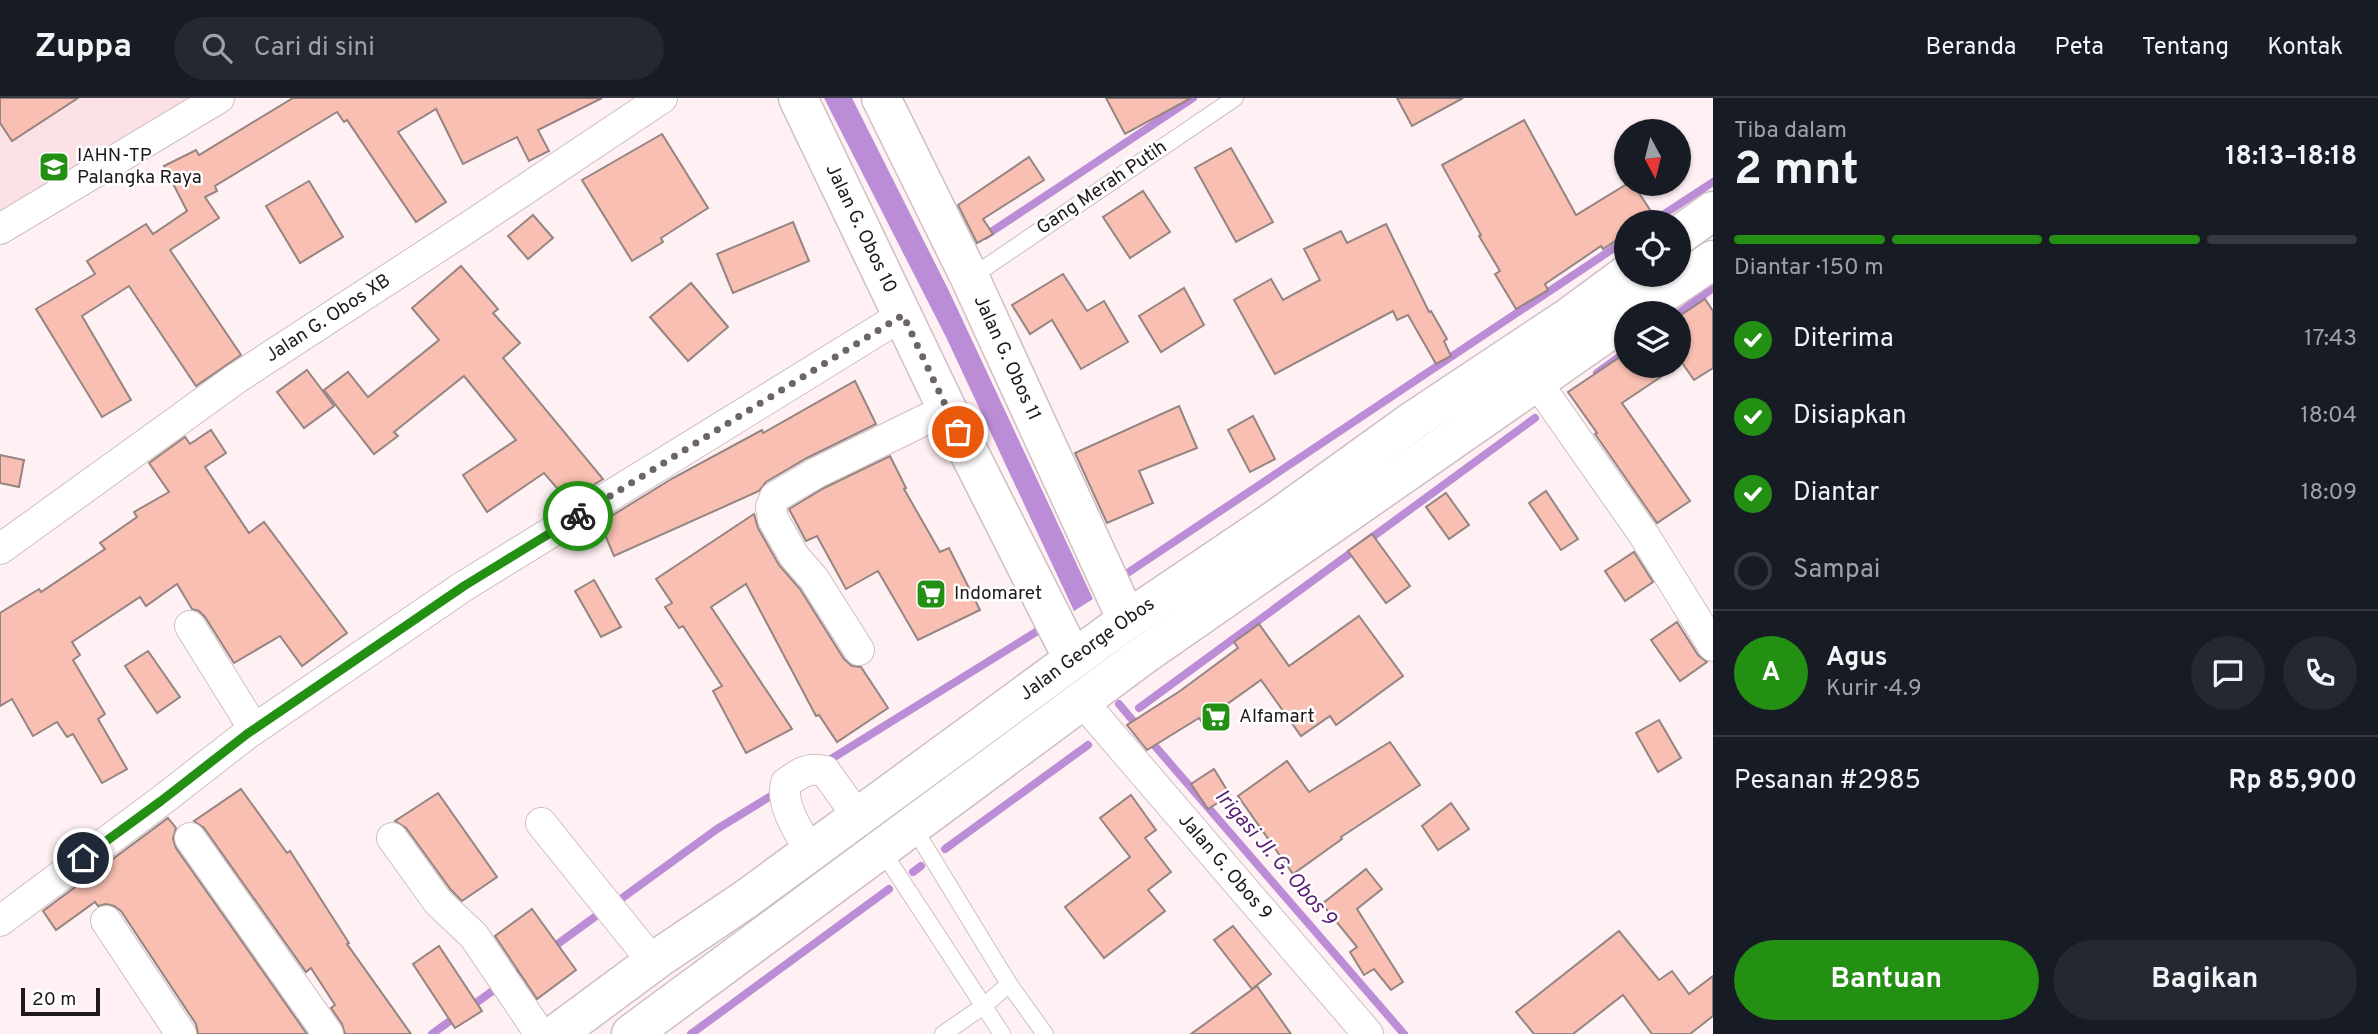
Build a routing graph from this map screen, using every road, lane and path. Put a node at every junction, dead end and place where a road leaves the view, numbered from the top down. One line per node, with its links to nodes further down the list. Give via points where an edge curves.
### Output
1 (219, 98): 8 (street)
2 (662, 98): 18 (street, Jalan G. Obos XB, via 237,378)
3 (798, 98): 13 (main road, Jalan G. Obos 10)
4 (881, 98): 10 (main road, Jalan G. Obos 11)
5 (1235, 98): 10 (lane, Gang Merah Putih)
6 (1713, 211): 7 (main road)
7 (1691, 227)
8 (0, 229)
9 (1713, 260): 12 (main road)
10 (970, 278): 19 (main road, Jalan G. Obos 11)
11 (1616, 287): 15 (main road, Jalan George Obos)
12 (1652, 301)
13 (903, 315): 17 (main road, Jalan G. Obos 10); 25 (street, via 464,586)
14 (1614, 322): 15 (main road, Jalan George Obos)
15 (1578, 331): 16 (main road, Jalan George Obos); 19 (main road, Jalan George Obos, via 1414,421 1275,520)
16 (1536, 381): 22 (street, via 1644,535); 24 (main road, Jalan George Obos)
17 (947, 409): 21 (main road, Jalan G. Obos 10); 23 (street, via 816,473 775,497 771,507 794,556)
18 (0, 549)
19 (1117, 599): 21 (main road, Jalan George Obos)
20 (190, 626): 25 (street)
21 (1061, 635): 26 (main road, Jalan George Obos)
22 (1713, 646)
23 (859, 650)
24 (1082, 701): 28 (main road, Jalan George Obos); 46 (street, Jalan G. Obos 9)
25 (254, 729): 34 (street)
26 (858, 817): 32 (main road, Jalan George Obos); 32 (street, via 825,771 813,768 786,783 783,793)
27 (541, 823): 35 (street)
28 (912, 825): 31 (main road, Jalan George Obos); 36 (lane)
29 (190, 838): 39 (street)
30 (392, 838): 40 (street, via 438,902 474,936)
31 (880, 848): 37 (lane); 42 (main road, Jalan George Obos)
32 (810, 852): 35 (main road, Jalan George Obos)
33 (106, 920): 38 (street)
34 (0, 921)
35 (653, 962): 41 (main road, Jalan George Obos)
36 (1009, 984): 37 (lane); 45 (lane)
37 (985, 1005): 43 (lane); 44 (lane)
38 (181, 1034)
39 (328, 1034)
40 (540, 1034)
41 (556, 1034)
42 (631, 1034)
43 (943, 1034)
44 (1002, 1034)
45 (1045, 1034)
46 (1368, 1034)

